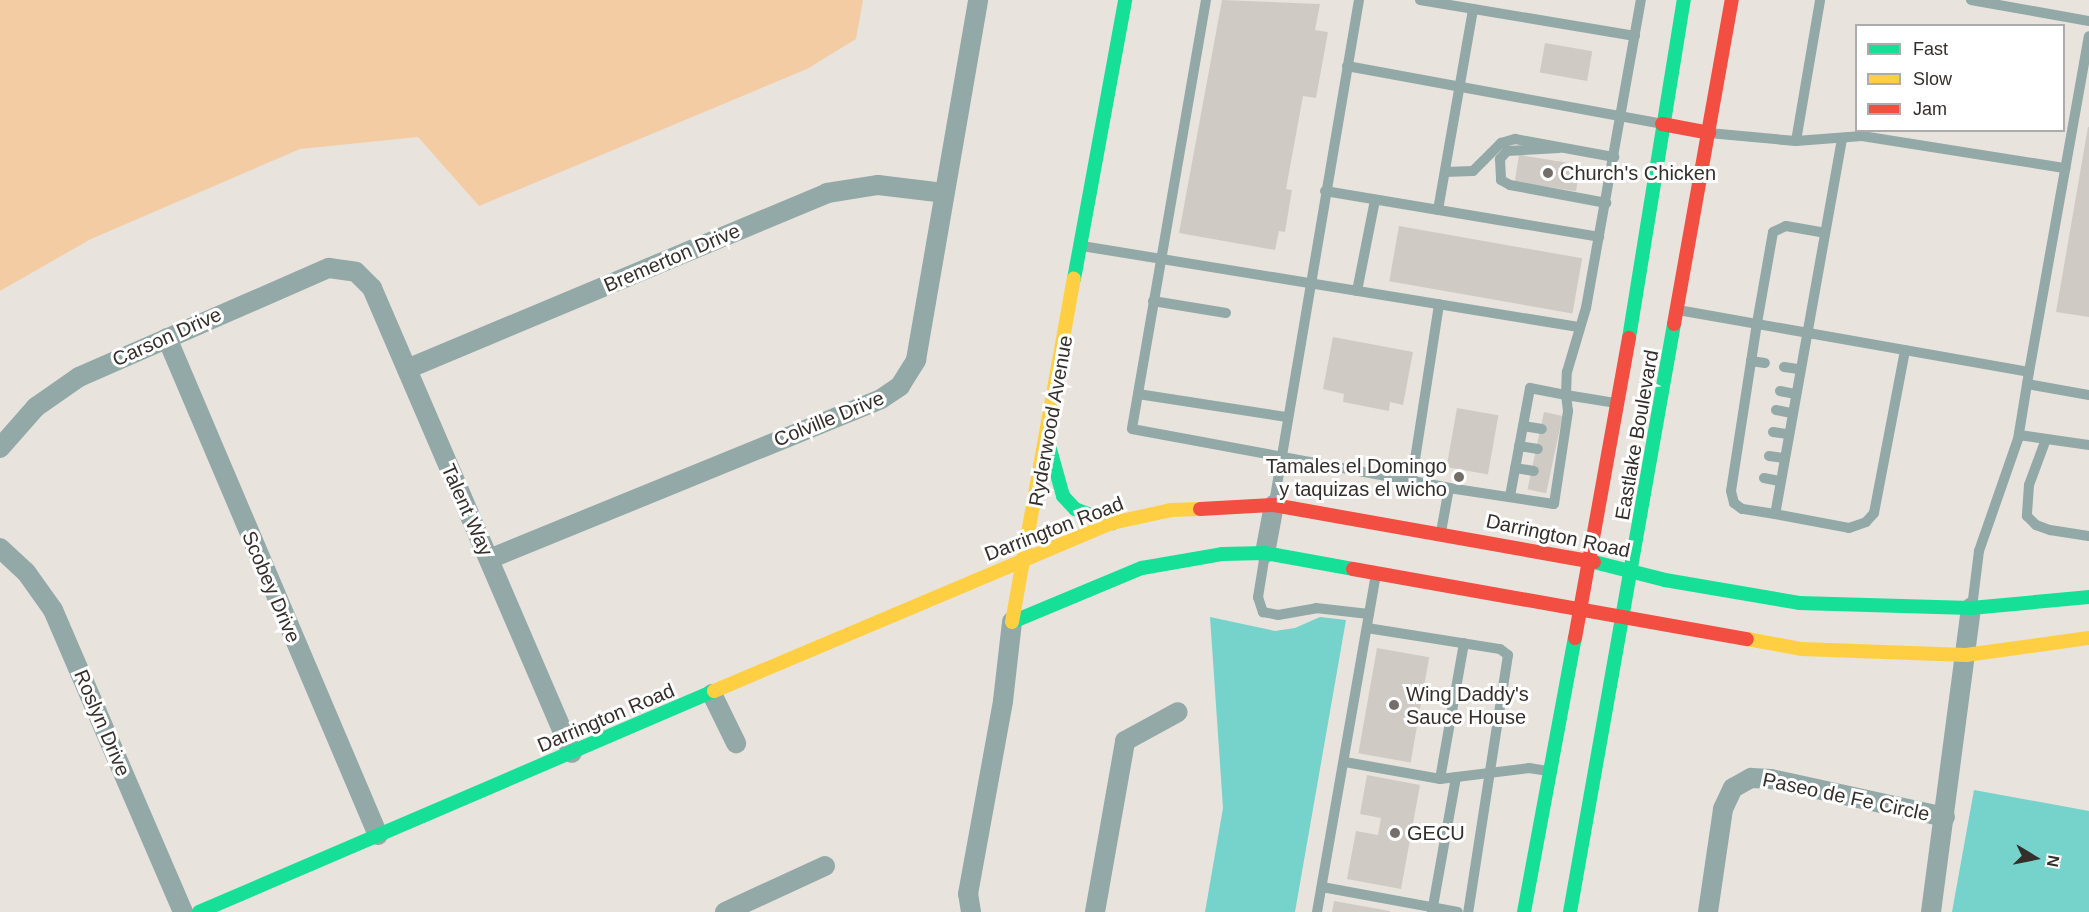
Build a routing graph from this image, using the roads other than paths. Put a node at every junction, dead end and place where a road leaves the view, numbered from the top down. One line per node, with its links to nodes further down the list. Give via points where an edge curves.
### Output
1 (978, 0): 28 (street, Colville Drive)
2 (1125, 0): 34 (main road, Ryderwood Avenue)
3 (1206, 0): 35 (lane)
4 (1359, 0): 16 (lane)
5 (1420, 0): 11 (lane)
6 (1641, 0): 13 (lane)
7 (1684, 0): 19 (main road, Eastlake Boulevard)
8 (1732, 0): 20 (main road, Eastlake Boulevard)
9 (1820, 0): 22 (lane)
10 (1971, 0): 12 (lane)
11 (1473, 9): 13 (lane); 17 (lane)
12 (2089, 21)
13 (1635, 36): 18 (lane)
14 (2089, 36): 15 (lane)
15 (2087, 55): 25 (lane)
16 (1347, 66): 17 (lane); 27 (lane)
17 (1460, 87): 18 (lane); 26 (lane)
18 (1621, 117): 19 (lane); 24 (lane)
19 (1662, 124): 20 (main road); 62 (main road, Eastlake Boulevard)
20 (1709, 133): 22 (lane); 41 (main road, Eastlake Boulevard)
21 (1842, 139): 22 (lane); 25 (lane, via 1862,136); 32 (lane)
22 (1796, 141)
23 (1559, 148): 24 (lane); 26 (lane, via 1515,139 1501,143 1473,171); 30 (lane, via 1507,151 1500,159 1501,180)
24 (1614, 157): 30 (lane)
25 (2065, 168): 53 (lane)
26 (1445, 172): 31 (lane)
27 (1325, 191): 29 (lane); 37 (lane)
28 (944, 193): 51 (street, Bremerton Drive, via 878,185 827,193); 97 (street, Colville Drive, via 915,360 910,374 892,393)
29 (1374, 200): 31 (lane); 38 (lane)
30 (1606, 203): 33 (lane)
31 (1438, 210): 33 (lane)
32 (1824, 232): 43 (lane, via 1786,226 1773,232); 45 (lane)
33 (1599, 237): 44 (lane, via 1586,308)
34 (1082, 246): 35 (lane); 74 (main road, Ryderwood Avenue)
35 (1160, 258): 37 (lane); 39 (lane)
36 (356, 272): 46 (street, Carson Drive, via 329,268); 51 (street, Talent Way, via 372,288)
37 (1309, 283): 38 (lane); 67 (lane)
38 (1357, 291): 40 (lane)
39 (1153, 301): 42 (lane); 58 (lane)
40 (1439, 304): 44 (lane); 85 (lane)
41 (1678, 309): 43 (lane); 100 (main road, Eastlake Boulevard)
42 (1226, 313)
43 (1757, 323): 45 (lane); 48 (lane)
44 (1578, 327): 60 (lane, via 1567,372)
45 (1806, 332): 47 (lane); 52 (lane)
46 (167, 338): 77 (street, Carson Drive, via 79,377 36,407); 121 (street, Scobey Drive)
47 (1905, 350): 53 (lane); 90 (lane, via 1874,513 1866,522 1849,528)
48 (1751, 361): 49 (lane); 55 (lane)
49 (1765, 363)
50 (1784, 367): 52 (lane)
51 (407, 369): 97 (street, Talent Way)
52 (1800, 369): 59 (lane)
53 (2029, 372): 54 (lane)
54 (2027, 384): 61 (lane); 72 (lane)
55 (1747, 385): 56 (lane); 63 (lane)
56 (1759, 388)
57 (1780, 391): 59 (lane)
58 (1138, 394): 67 (lane); 79 (lane, via 1132,429)
59 (1795, 394): 66 (lane)
60 (1566, 395): 62 (lane); 68 (lane, via 1530,388); 88 (lane, via 1554,504)
61 (2089, 395)
62 (1618, 403): 98 (main road, Eastlake Boulevard)
63 (1744, 404): 64 (lane); 90 (lane, via 1746,427 1731,491 1734,503)
64 (1756, 406)
65 (1776, 411): 66 (lane)
66 (1792, 413): 71 (lane)
67 (1287, 417): 79 (lane)
68 (1523, 426): 69 (lane); 76 (lane)
69 (1542, 429)
70 (1773, 432): 71 (lane)
71 (1788, 434): 81 (lane)
72 (2019, 435): 73 (lane); 103 (lane, via 1979,551)
73 (2046, 439): 75 (lane); 93 (lane, via 2029,485 2027,516 2036,525 2050,530)
74 (1048, 440): 91 (main road, via 1064,496 1075,509); 96 (main road, Ryderwood Avenue)
75 (2089, 445)
76 (1519, 446): 78 (lane); 82 (lane)
77 (0, 448)
78 (1538, 449)
79 (1282, 454): 85 (lane); 89 (lane)
80 (1769, 456): 81 (lane)
81 (1784, 458): 86 (lane)
82 (1515, 468): 83 (lane); 88 (lane)
83 (1534, 471)
84 (1764, 478): 86 (lane)
85 (1412, 479): 87 (lane)
86 (1780, 481): 90 (lane)
87 (1449, 488): 88 (lane); 92 (lane)
88 (1510, 496)
89 (1274, 506): 91 (main road, Darrington Road, via 1171,510); 92 (main road, Darrington Road); 95 (street)
90 (1775, 514)
91 (1112, 524): 96 (main road, Darrington Road)
92 (1441, 532): 98 (main road, Darrington Road)
93 (2089, 536)
94 (0, 548): 125 (street, Roslyn Drive, via 26,572 53,610)
95 (1265, 553): 99 (main road); 104 (lane, via 1258,597 1263,612 1278,615 1316,608); 106 (main road, via 1222,554 1142,568)
96 (1024, 558): 106 (main road, Ryderwood Avenue); 111 (main road, Darrington Road)
97 (489, 559): 114 (street, Talent Way)
98 (1588, 560): 100 (main road, Darrington Road); 102 (main road, Eastlake Boulevard)
99 (1376, 572): 102 (main road); 104 (lane)
100 (1632, 572): 103 (main road, Darrington Road, via 1799,603); 105 (main road, Eastlake Boulevard)
101 (2089, 597): 103 (main road, Darrington Road)
102 (1579, 608): 105 (main road); 116 (main road, Eastlake Boulevard)
103 (1971, 608): 110 (street)
104 (1369, 614): 107 (lane)
105 (1623, 617): 110 (main road, via 1802,649); 134 (main road, Eastlake Boulevard)
106 (1012, 622): 128 (street, Ryderwood Avenue, via 1003,701 968,894)
107 (1367, 628): 109 (lane); 115 (lane)
108 (2089, 638): 110 (main road)
109 (1464, 643): 117 (lane, via 1500,649 1508,655); 119 (lane)
110 (1966, 656): 120 (street)
111 (712, 694): 113 (street); 114 (main road, Darrington Road)
112 (1178, 712): 129 (street, via 1125,741)
113 (736, 743)
114 (572, 753): 121 (main road, Darrington Road)
115 (1345, 762): 119 (lane); 123 (lane)
116 (1550, 771): 117 (lane, via 1529,768); 133 (main road, Eastlake Boulevard)
117 (1492, 772): 118 (lane); 132 (lane)
118 (1456, 777): 119 (lane); 124 (lane)
119 (1440, 778)
120 (1945, 817): 135 (street, Paseo de Fe Circle, via 1771,778 1751,778 1733,788 1723,808); 136 (street)
121 (378, 835): 126 (main road, Darrington Road)
122 (825, 866): 127 (street)
123 (1322, 887): 124 (lane); 130 (lane)
124 (1432, 910): 131 (lane)
125 (183, 912)
126 (199, 912)
127 (725, 912)
128 (971, 912)
129 (1095, 912)
130 (1317, 912)
131 (1458, 912)
132 (1468, 912)
133 (1524, 912)
134 (1570, 912)
135 (1708, 912)
136 (1930, 912)

